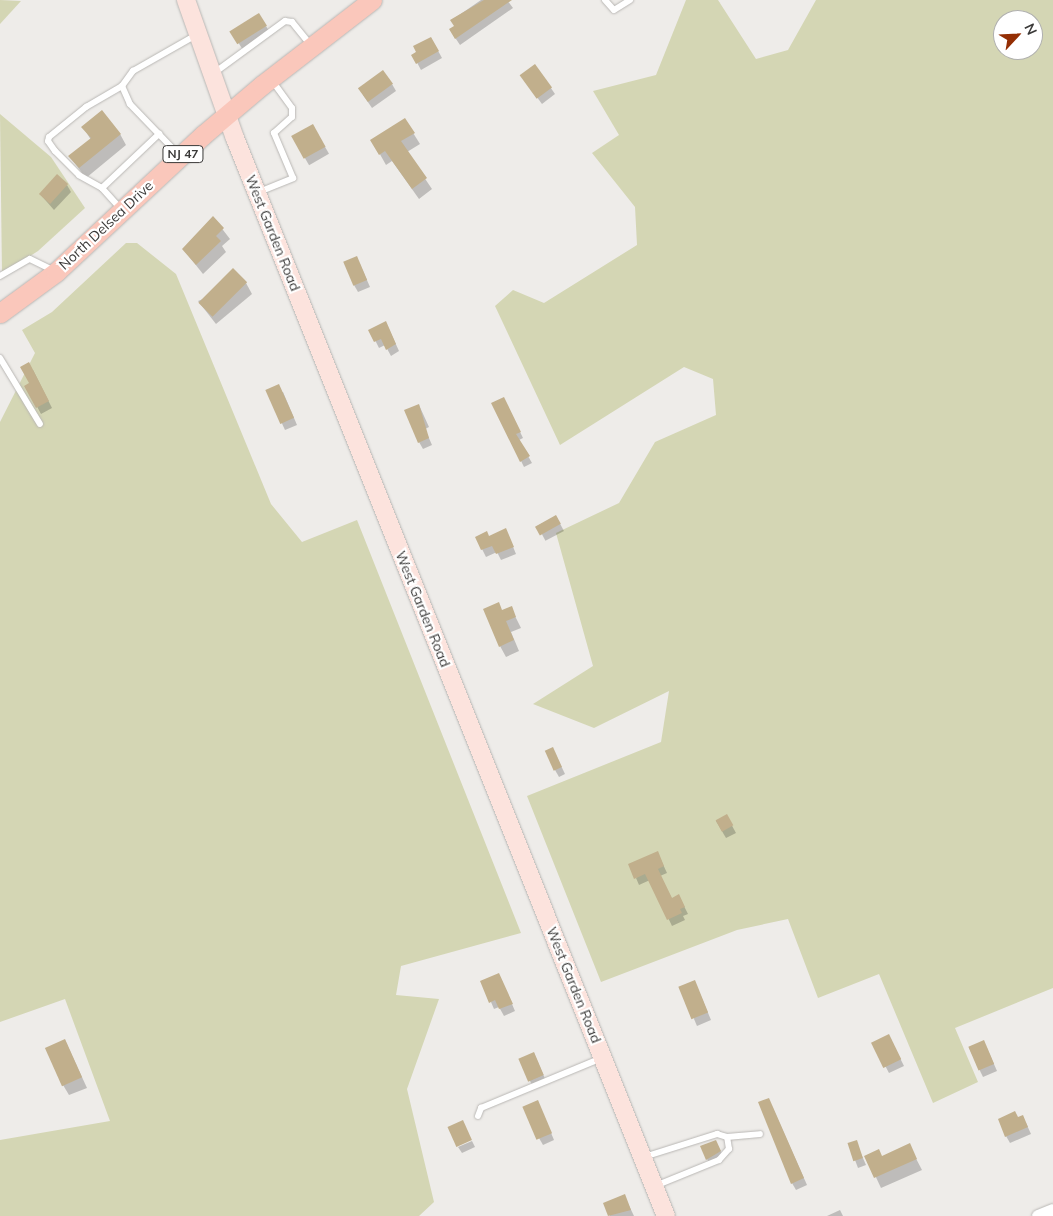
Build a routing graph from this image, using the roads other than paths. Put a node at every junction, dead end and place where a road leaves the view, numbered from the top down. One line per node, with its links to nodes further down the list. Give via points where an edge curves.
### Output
1 (186, 0): 5 (main road, West Garden Road)
2 (372, 0): 6 (main road, North Delsea Drive / NJ 47)
3 (605, 0): 4 (lane, via 614,10)
4 (630, 0)
5 (200, 34): 7 (main road, West Garden Road); 9 (lane, via 133,71)
6 (311, 45): 7 (lane, via 292,22 285,22); 8 (main road, North Delsea Drive / NJ 47)
7 (214, 73): 10 (main road, West Garden Road)
8 (271, 78): 10 (main road, North Delsea Drive / NJ 47); 14 (lane, via 292,108 292,117 274,133 293,178)
9 (122, 86): 11 (lane, via 130,104); 13 (lane, via 105,94 49,137 55,152 79,175)
10 (228, 114): 12 (main road, North Delsea Drive / NJ 47); 14 (main road, West Garden Road)
11 (159, 134): 12 (lane); 13 (lane)
12 (180, 156): 15 (main road, North Delsea Drive / NJ 47)
13 (102, 188): 15 (lane)
14 (257, 193): 21 (main road, West Garden Road)
15 (122, 210): 16 (main road, North Delsea Drive / NJ 47)
16 (56, 272): 17 (lane, via 30,259); 18 (main road, North Delsea Drive / NJ 47)
17 (0, 276)
18 (1, 310)
19 (0, 358): 20 (lane)
20 (40, 424)
21 (603, 1057): 22 (lane, via 481,1108); 25 (main road, West Garden Road)
22 (478, 1116)
23 (760, 1134): 24 (lane)
24 (727, 1137): 25 (lane, via 717,1134 699,1138); 26 (lane, via 728,1149 718,1160)
25 (642, 1157): 26 (main road, West Garden Road)
26 (654, 1187): 28 (main road, West Garden Road)
27 (1053, 1210): 29 (street)
28 (666, 1216)
29 (1038, 1216)

